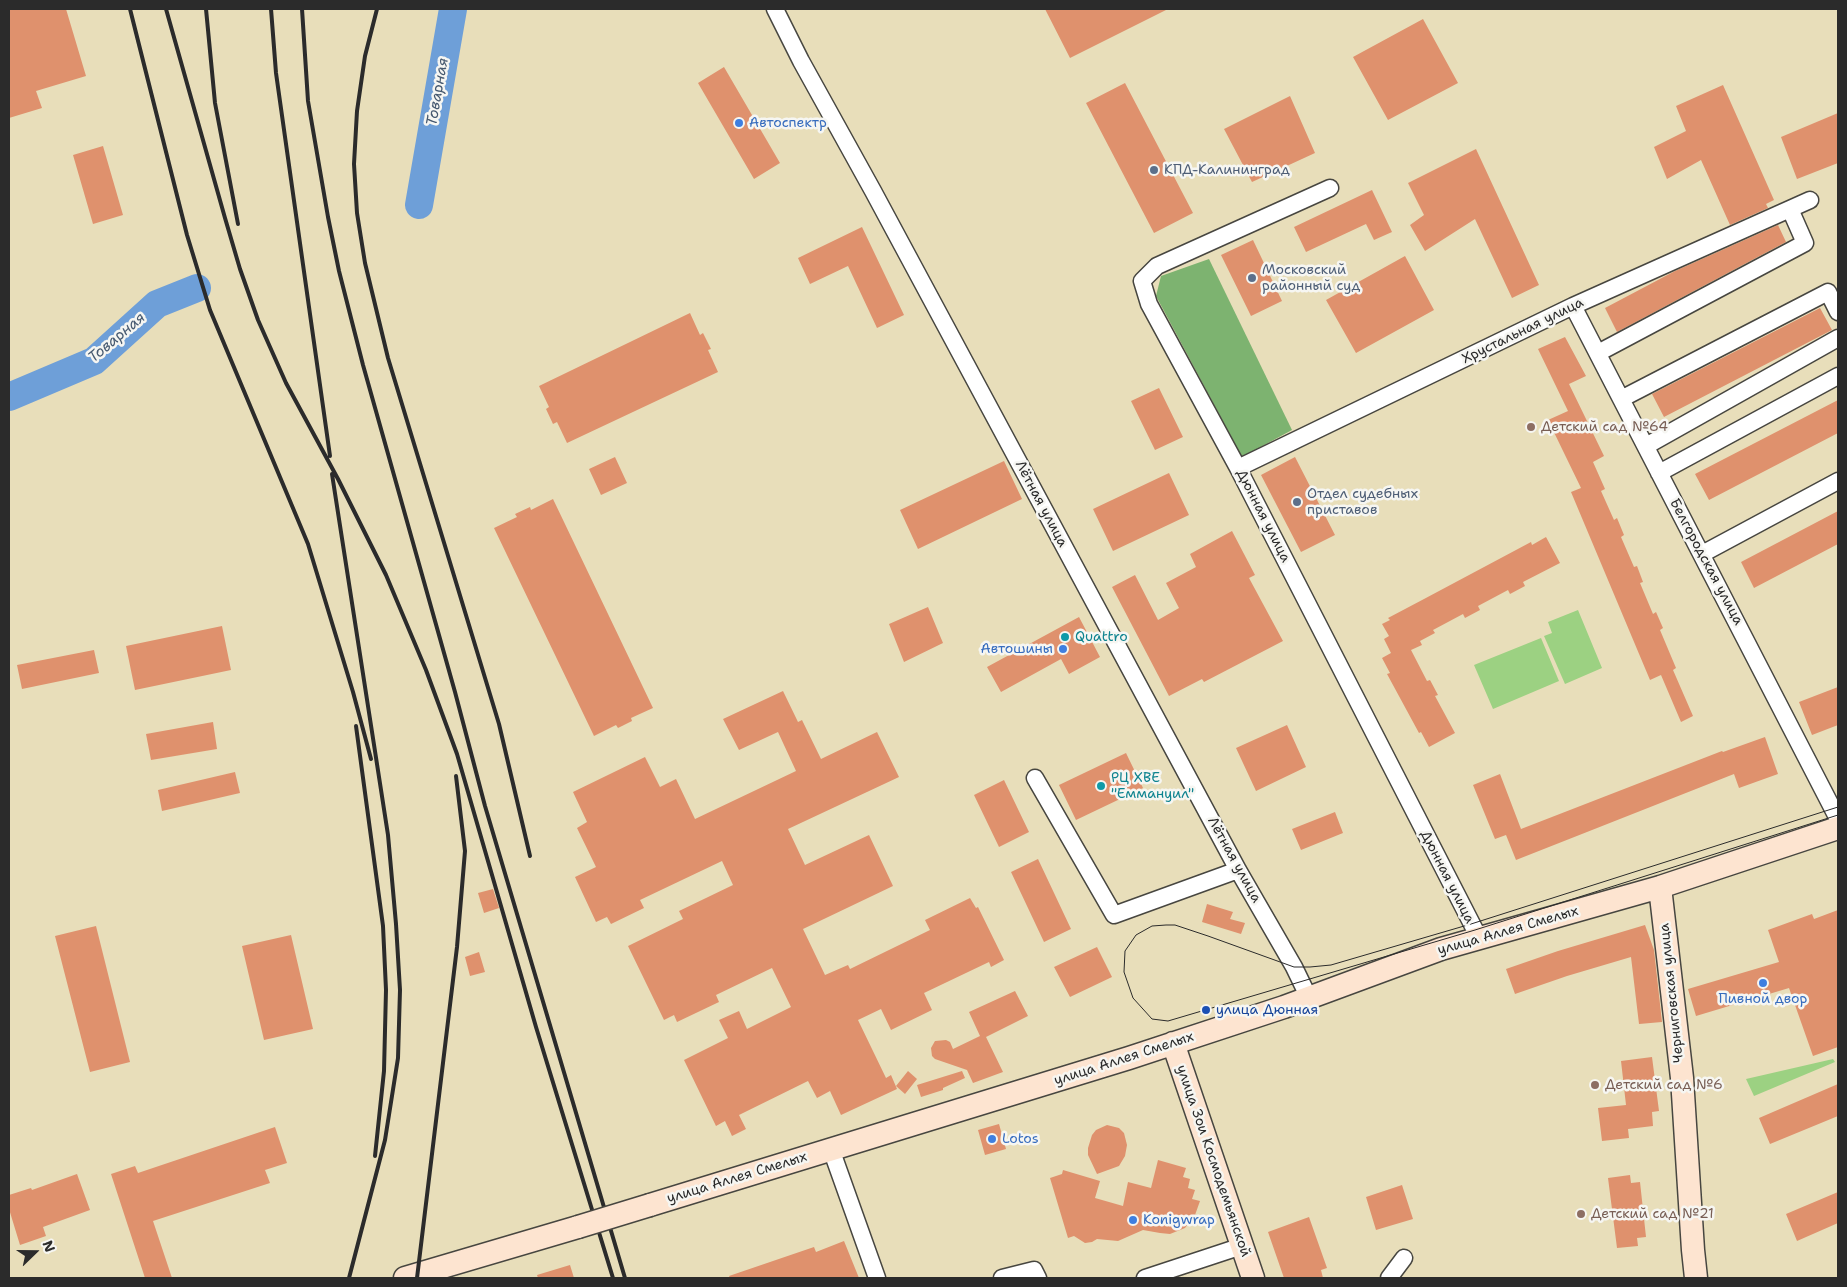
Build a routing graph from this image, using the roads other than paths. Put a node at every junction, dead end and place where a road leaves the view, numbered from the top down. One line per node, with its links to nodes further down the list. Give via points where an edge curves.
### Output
1 (775, 9): 19 (street, Лётная улица)
2 (1330, 188): 12 (street, Дюнная улица, via 1158,266 1142,281 1149,304)
3 (1810, 200): 4 (street, Хрустальная улица)
4 (1790, 209): 5 (street, Хрустальная улица); 8 (street, via 1805,243)
5 (1573, 306): 8 (street, Белгородская улица); 12 (street, Хрустальная улица)
6 (1838, 312): 10 (street, via 1828,292)
7 (1838, 338): 11 (street)
8 (1598, 353): 10 (street, Белгородская улица)
9 (1838, 376): 13 (street)
10 (1621, 399): 11 (street, Белгородская улица)
11 (1646, 446): 13 (street, Белгородская улица)
12 (1238, 468): 21 (street, Дюнная улица)
13 (1660, 472): 15 (street, Белгородская улица)
14 (1838, 481): 15 (street)
15 (1702, 554): 17 (street, Белгородская улица)
16 (1035, 778): 19 (street, via 1114,916)
17 (1838, 819)
18 (1838, 828): 20 (main road, улица Аллея Смелых)
19 (1238, 870): 22 (street, Лётная улица)
20 (1660, 887): 21 (main road, улица Аллея Смелых); 34 (main road, Черниговская улица, via 1682,1078)
21 (1478, 940): 22 (main road, улица Аллея Смелых, via 1441,949)
22 (1309, 998): 23 (main road, улица Аллея Смелых)
23 (1172, 1043): 24 (main road, улица Аллея Смелых); 25 (main road, улица Зои Космодемьянской)
24 (832, 1149): 27 (main road, улица Аллея Смелых, bridge); 28 (street)
25 (1242, 1246): 31 (street); 32 (main road, улица Зои Космодемьянской)
26 (1404, 1258): 33 (street)
27 (405, 1278)
28 (876, 1278)
29 (1002, 1278): 30 (street, via 1034,1270)
30 (1038, 1278)
31 (1145, 1278)
32 (1253, 1278)
33 (1389, 1278)
34 (1696, 1278)

